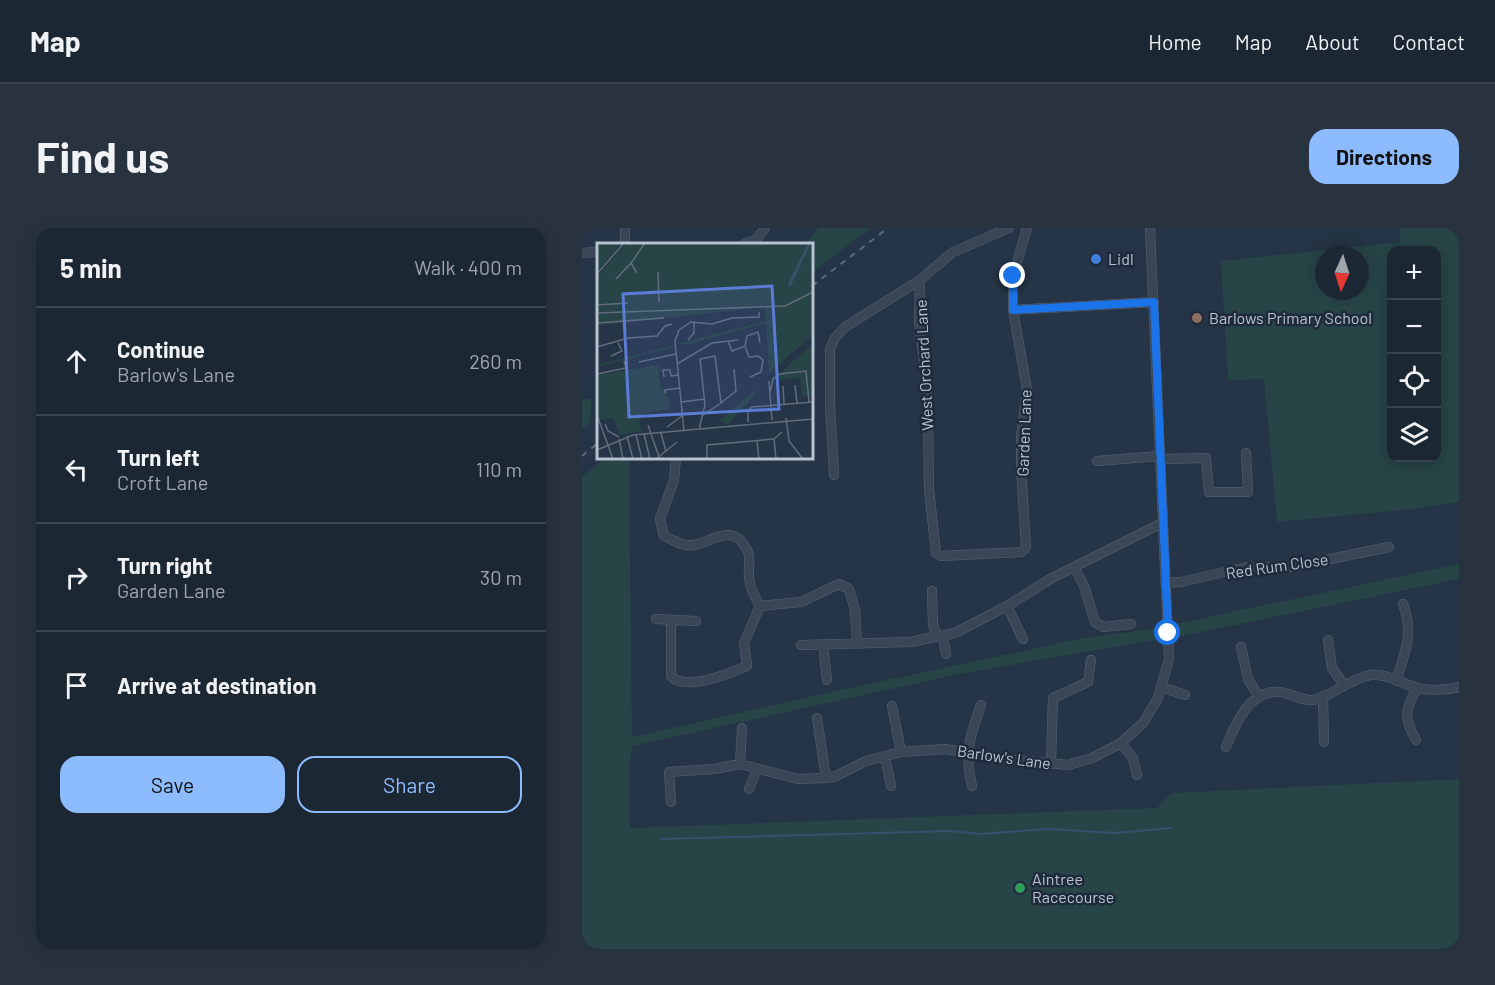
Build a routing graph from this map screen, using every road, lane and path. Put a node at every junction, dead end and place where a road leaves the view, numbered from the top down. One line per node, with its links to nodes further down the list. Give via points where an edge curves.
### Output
1 (765, 228): 5 (street, via 756,240)
2 (1009, 228): 8 (street, West Orchard Lane, via 953,252)
3 (1027, 228): 10 (street, Garden Lane, via 1013,276)
4 (1150, 228): 9 (street, Barlow's Lane)
5 (748, 243)
6 (597, 252): 7 (street)
7 (582, 253)
8 (920, 280): 15 (street, via 845,327 830,349); 18 (street, West Orchard Lane, via 919,322)
9 (1154, 302): 10 (street); 12 (street, Barlow's Lane)
10 (1013, 310): 18 (street, Garden Lane, via 1027,389 1021,447 1026,547 1022,552 941,556)
11 (1246, 453): 12 (street, via 1248,492 1209,492 1206,458)
12 (1160, 457): 14 (street); 16 (street, Barlow's Lane)
13 (676, 459): 23 (street, via 674,480 660,519 664,536 687,546 718,535 742,542 750,555 748,577)
14 (1097, 461)
15 (834, 475)
16 (1162, 523): 19 (street); 20 (street, Barlow's Lane)
17 (1389, 547): 20 (street, Red Rum Close, via 1291,567 1246,567)
18 (936, 553)
19 (1074, 567): 24 (street); 28 (street, via 1095,622 1103,627)
20 (1165, 582): 41 (street, Barlow's Lane, via 1169,658)
21 (932, 591): 29 (street, via 933,624)
22 (1403, 604): 39 (street, via 1409,619 1407,645)
23 (760, 606): 26 (street, via 744,643 747,666 721,678 675,681 671,676); 32 (street, via 801,602 839,584 849,589 855,610)
24 (1007, 606): 29 (street); 30 (street)
25 (656, 619): 26 (street)
26 (670, 620): 27 (street)
27 (696, 621)
28 (1131, 624)
29 (940, 637): 32 (street, via 910,642); 36 (street)
30 (1023, 639)
31 (1328, 640): 40 (street, via 1332,668)
32 (856, 642): 33 (street)
33 (823, 644): 34 (street); 38 (street)
34 (801, 645)
35 (1241, 647): 46 (street, via 1248,680)
36 (946, 654)
37 (1091, 660): 59 (street, via 1088,682 1053,698)
38 (827, 680)
39 (1396, 681): 40 (street, via 1372,675); 43 (street)
40 (1344, 685): 45 (street)
41 (1161, 687): 44 (street); 52 (street, Barlow's Lane, via 1143,723)
42 (1459, 687): 43 (street)
43 (1417, 688): 51 (street, via 1406,717)
44 (1185, 695)
45 (1323, 696): 46 (street, via 1311,700 1272,692); 53 (street)
46 (1259, 697): 54 (street, via 1247,706)
47 (981, 705): 56 (street, via 968,740)
48 (892, 706): 55 (street)
49 (817, 718): 62 (street)
50 (742, 728): 58 (street)
51 (1416, 740)
52 (1121, 742): 59 (street, Barlow's Lane, via 1092,758 1068,765); 61 (street, via 1133,758)
53 (1324, 742)
54 (1226, 747)
55 (901, 752): 56 (street, Barlow's Lane); 57 (street, Barlow's Lane)
56 (969, 752): 59 (street, Barlow's Lane); 64 (street)
57 (885, 757): 62 (street, Barlow's Lane); 63 (street)
58 (740, 764): 60 (street, Barlow's Lane); 66 (street, Barlow's Lane, via 714,770 669,772)
59 (1051, 764)
60 (757, 769): 62 (street, Barlow's Lane, via 798,779); 65 (street)
61 (1137, 775)
62 (826, 778)
63 (891, 786)
64 (972, 786)
65 (749, 789)
66 (671, 802)

